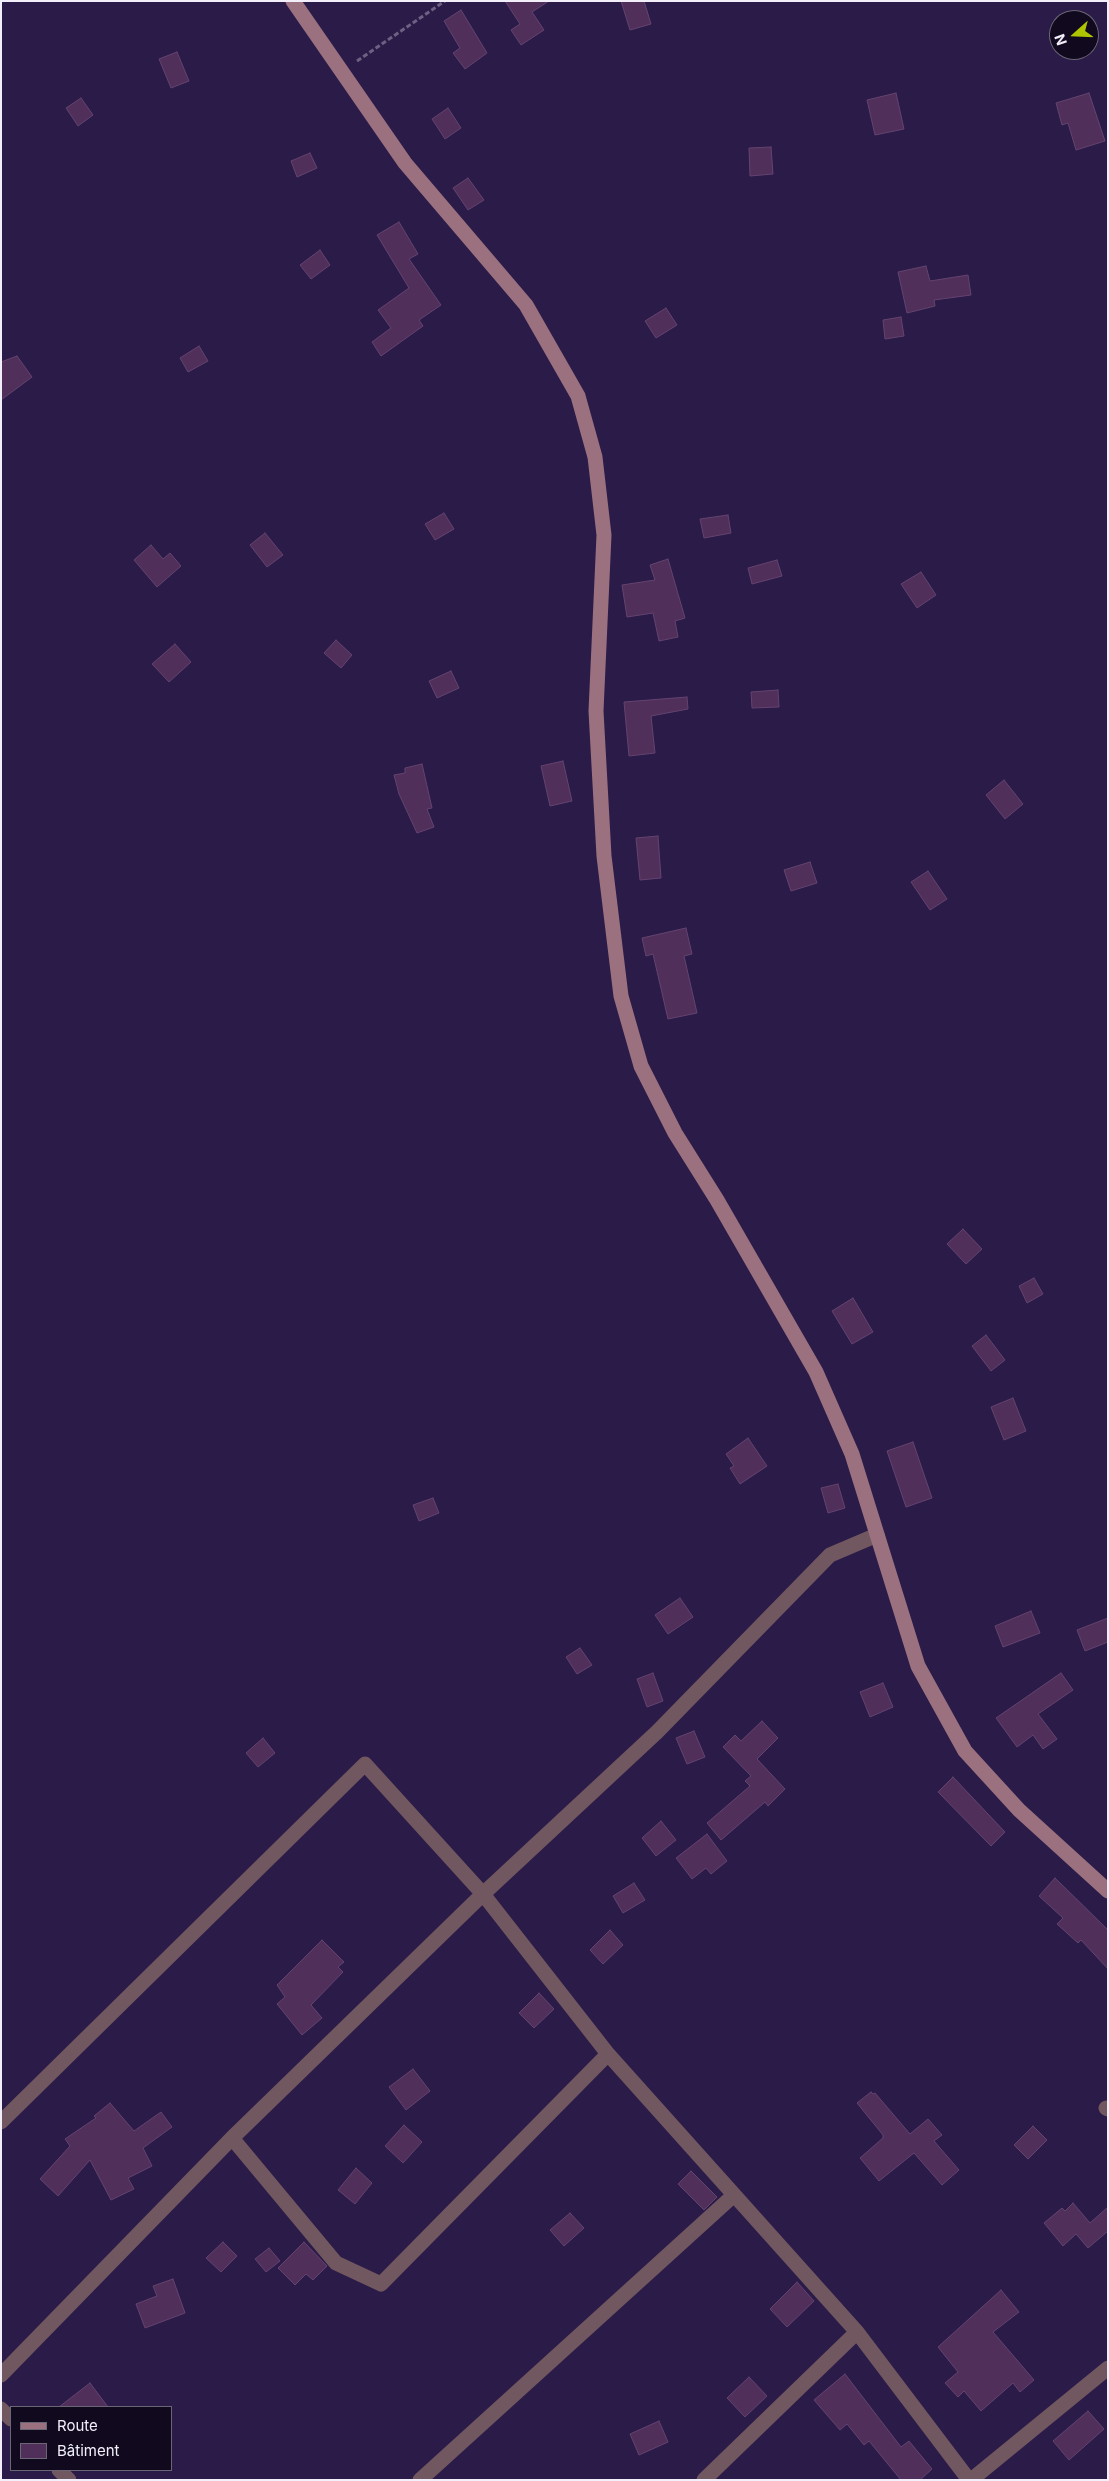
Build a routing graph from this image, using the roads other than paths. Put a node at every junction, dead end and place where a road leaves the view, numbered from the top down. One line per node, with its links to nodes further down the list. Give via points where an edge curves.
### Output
1 (293, 1): 2 (street, via 405,163 526,305 578,396 595,457 604,536 596,711 604,856 621,996 641,1066 675,1133 816,1372 852,1454)
2 (877, 1535): 3 (street, via 918,1666 965,1751 1018,1810); 4 (street, via 830,1555 657,1732)
3 (1108, 1891)
4 (483, 1894): 5 (street); 6 (street, via 365,1764); 7 (street)
5 (608, 2054): 7 (street, via 381,2284 336,2263); 8 (street)
6 (1, 2122)
7 (232, 2138): 11 (street)
8 (734, 2195): 9 (street); 14 (street)
9 (858, 2332): 15 (street); 16 (street)
10 (1108, 2368): 16 (street)
11 (1, 2375)
12 (1, 2409): 13 (street)
13 (10, 2418)
14 (420, 2480)
15 (704, 2480)
16 (970, 2480)

